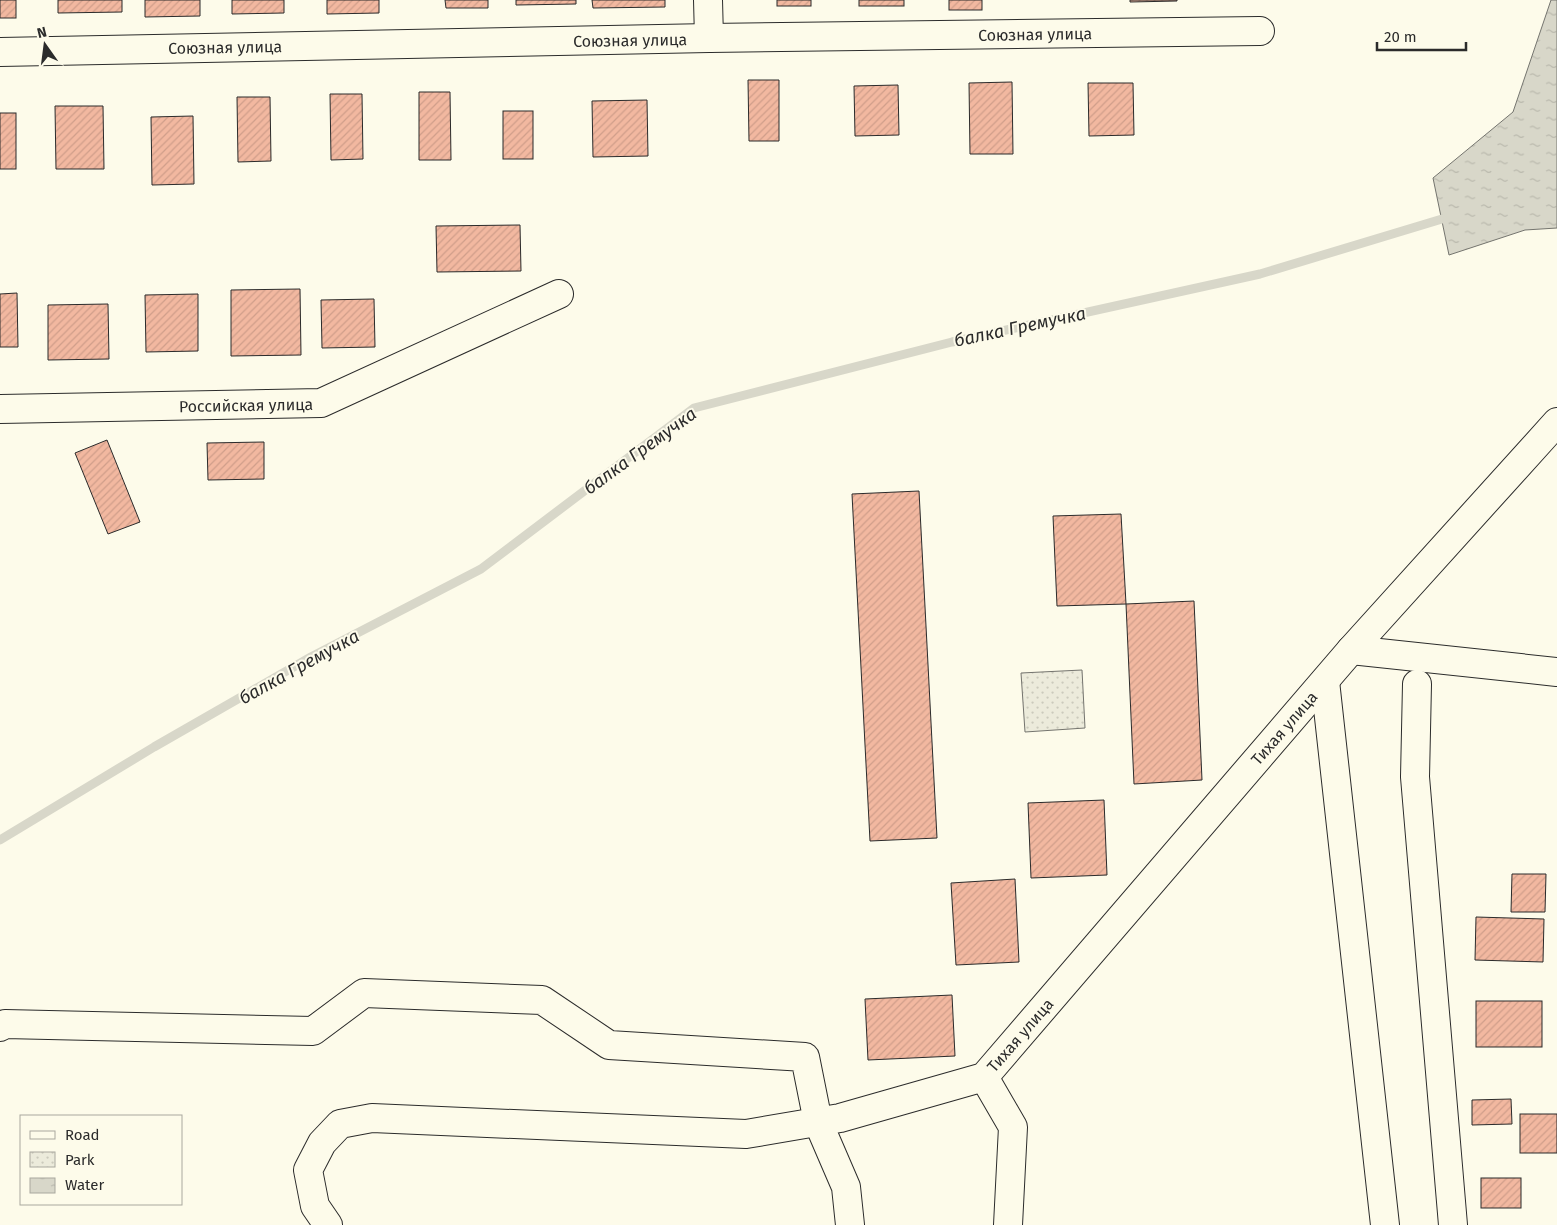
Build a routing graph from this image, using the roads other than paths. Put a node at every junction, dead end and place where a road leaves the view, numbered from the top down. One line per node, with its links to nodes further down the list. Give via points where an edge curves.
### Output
1 (708, 0): 3 (street)
2 (1260, 30): 3 (street, Союзная улица)
3 (709, 38): 4 (street, Союзная улица)
4 (0, 52)
5 (558, 294): 6 (street, Российская улица, via 321,403)
6 (0, 409)
7 (1557, 422): 8 (street)
8 (1351, 650): 9 (street); 10 (street)
9 (1557, 672)
10 (1325, 681): 13 (street, Тихая улица); 18 (street, Тихая улица)
11 (1417, 684): 19 (street, via 1415,777)
12 (0, 1027): 14 (street, via 5,1024 313,1032 364,993 542,1000 609,1044 806,1057)
13 (984, 1077): 14 (street, Тихая улица); 17 (street, via 1013,1127)
14 (829, 1120): 15 (street, Тихая улица, via 746,1134 372,1118 340,1124 322,1143 308,1170 314,1206); 16 (street, via 846,1187)
15 (328, 1225)
16 (850, 1225)
17 (1008, 1225)
18 (1385, 1225)
19 (1453, 1225)

